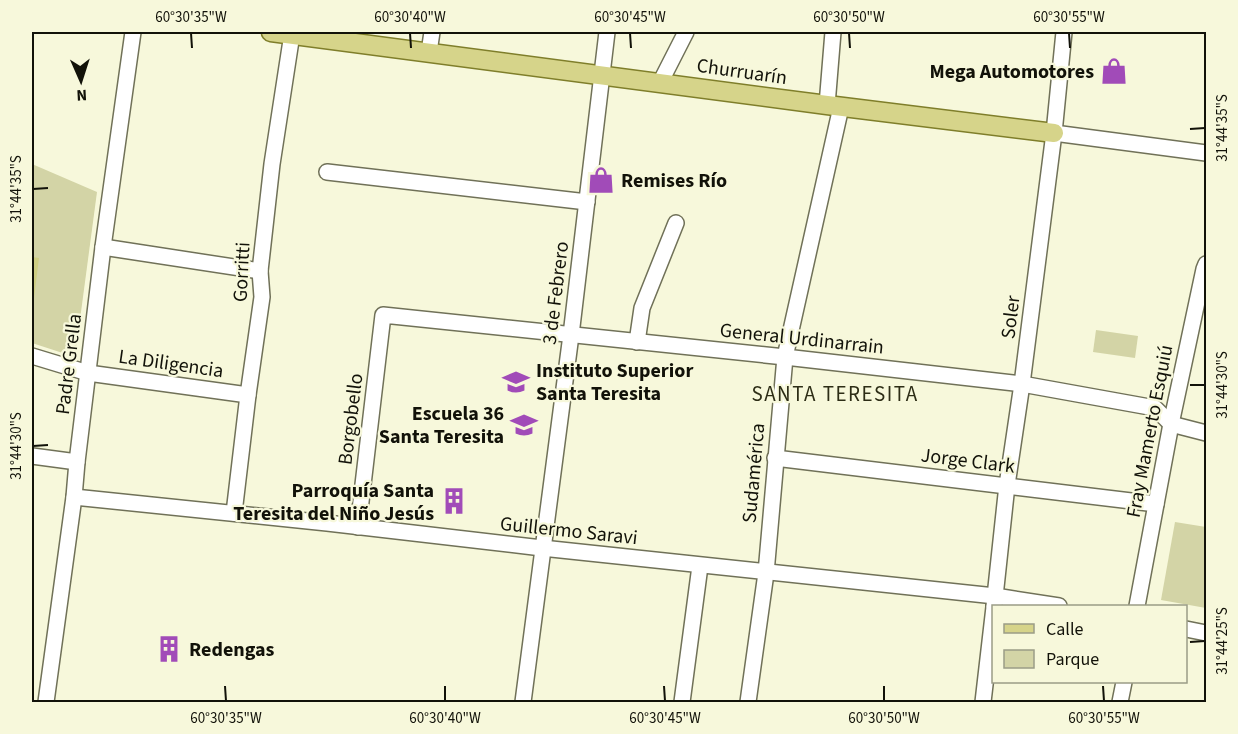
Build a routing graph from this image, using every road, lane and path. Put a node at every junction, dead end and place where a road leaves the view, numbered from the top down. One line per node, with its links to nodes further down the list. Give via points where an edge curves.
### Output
1 (133, 32): 19 (street, Padre Grella)
2 (271, 32): 8 (main road, Churruarín)
3 (432, 32): 10 (street)
4 (607, 32): 11 (street, 3 de Febrero)
5 (686, 32): 12 (street)
6 (833, 32): 13 (street, Sudamérica)
7 (1064, 32): 14 (street, Soler)
8 (291, 34): 9 (main road, Churruarín); 21 (street, Gorritti)
9 (318, 34): 10 (main road, Churruarín)
10 (429, 52): 11 (main road, Churruarín)
11 (602, 75): 12 (main road, Churruarín); 17 (street, 3 de Febrero)
12 (660, 83): 13 (main road, Churruarín)
13 (834, 106): 14 (main road, Churruarín); 26 (street, Sudamérica)
14 (1054, 133): 15 (street, Churruarín); 28 (street, Soler)
15 (1206, 153)
16 (327, 172): 17 (street)
17 (587, 202): 23 (street, 3 de Febrero)
18 (676, 223): 24 (street, via 642,308)
19 (103, 247): 21 (street); 27 (street, Padre Grella)
20 (1206, 264): 30 (street, Fray Mamerto Esquiú)
21 (260, 271): 29 (street, Gorritti, via 262,297)
22 (383, 315): 23 (street, General Urdinarrain); 39 (street, Borgobello)
23 (572, 335): 24 (street, General Urdinarrain); 40 (street, 3 de Febrero)
24 (637, 342): 26 (street, General Urdinarrain)
25 (32, 356): 27 (street, La Diligencia)
26 (785, 357): 28 (street, General Urdinarrain); 33 (street, Sudamérica)
27 (88, 373): 29 (street, La Diligencia); 34 (street, Padre Grella)
28 (1022, 384): 30 (street, General Urdinarrain, via 1155,408); 35 (street, Soler)
29 (248, 395): 38 (street, Gorritti)
30 (1171, 424): 31 (street, General Urdinarrain); 37 (street, Fray Mamerto Esquiú)
31 (1206, 433)
32 (32, 456): 34 (street)
33 (776, 458): 35 (street, Jorge Clark); 42 (street, Sudamérica)
34 (77, 462): 36 (street, Padre Grella)
35 (1007, 485): 37 (street, Jorge Clark); 43 (street, Soler)
36 (74, 497): 38 (street, Guillermo Saravi); 50 (street, Padre Grella)
37 (1156, 504): 45 (street, Fray Mamerto Esquiú)
38 (234, 513): 39 (street, Guillermo Saravi)
39 (358, 527): 40 (street, Guillermo Saravi)
40 (542, 548): 41 (street, Guillermo Saravi); 51 (street, 3 de Febrero)
41 (700, 566): 42 (street, Guillermo Saravi); 52 (street)
42 (766, 573): 43 (street, Guillermo Saravi); 53 (street, Sudamérica)
43 (994, 603): 44 (street, Guillermo Saravi)
44 (1037, 605)
45 (1137, 605)
46 (992, 621): 54 (street, Soler)
47 (1187, 628): 48 (street)
48 (1206, 633)
49 (1124, 683): 55 (street)
50 (46, 702)
51 (522, 702)
52 (682, 702)
53 (748, 702)
54 (983, 702)
55 (1120, 702)

